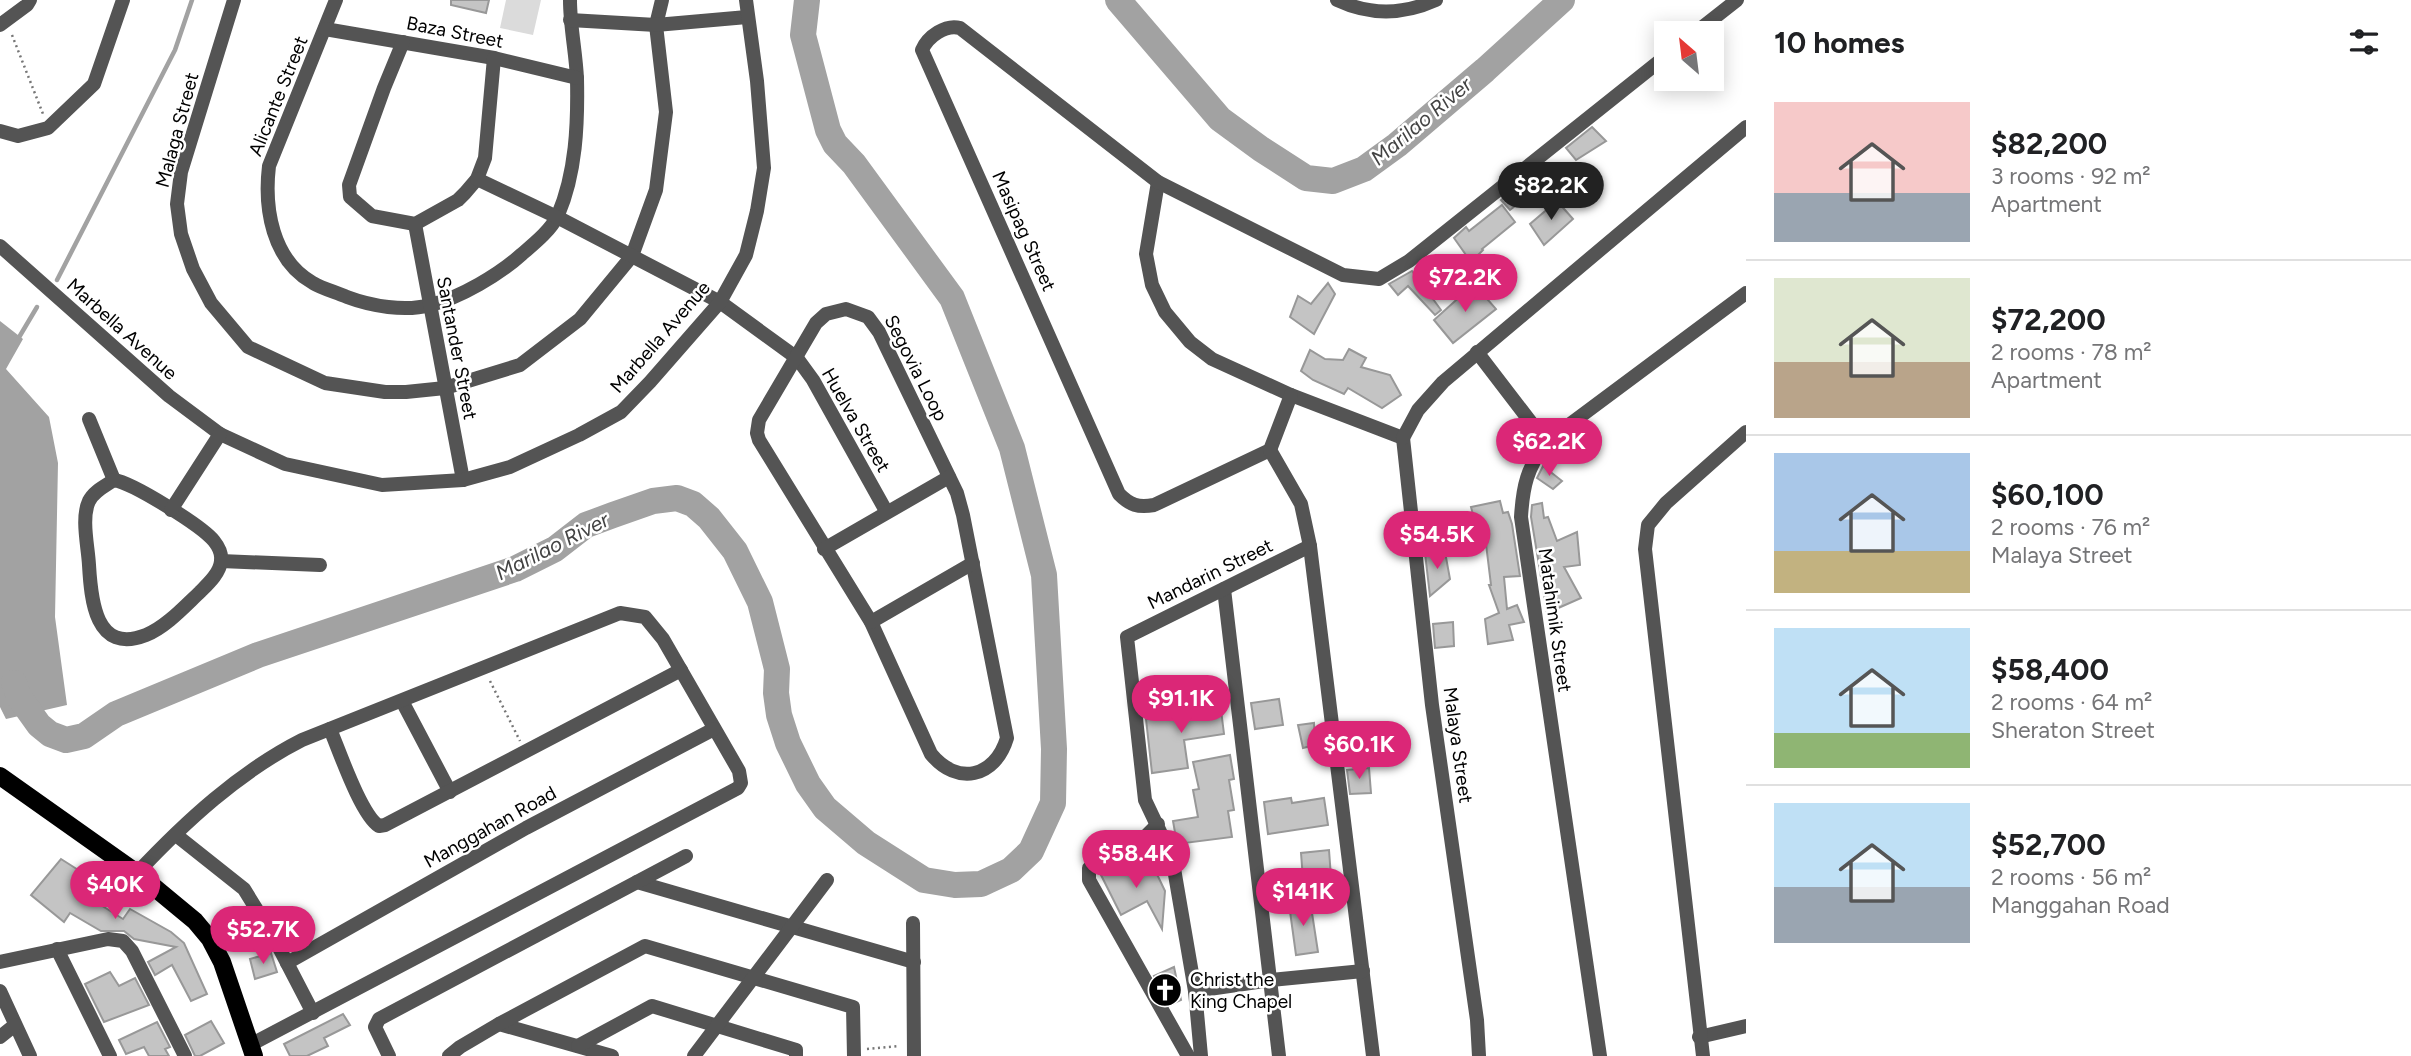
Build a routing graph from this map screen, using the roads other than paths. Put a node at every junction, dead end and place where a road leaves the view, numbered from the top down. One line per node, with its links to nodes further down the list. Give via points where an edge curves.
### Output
1 (30, 0): 14 (street)
2 (123, 0): 22 (street, via 94,84 48,128 18,136)
3 (234, 0): 34 (street, Malaga Street, via 181,172 177,204 181,234 211,303 248,347 325,383 386,392)
4 (336, 0): 16 (street, Alicante Street)
5 (570, 0): 12 (street, Alicante Street)
6 (662, 0): 15 (street, Malaga Street)
7 (746, 0): 11 (street, Marbella Avenue)
8 (1338, 0): 9 (street, via 1385,13)
9 (1436, 0)
10 (1737, 0): 13 (street)
11 (747, 17): 15 (street); 30 (street, Marbella Avenue, via 764,168 746,255)
12 (570, 20): 15 (street); 20 (street, Alicante Street)
13 (1710, 21)
14 (4, 23)
15 (656, 24): 28 (street, Malaga Street, via 666,112 656,190)
16 (325, 29): 17 (street, Baza Street); 31 (street, Alicante Street, via 269,166 266,191 273,231 291,265 312,282 367,304)
17 (403, 42): 18 (street, Baza Street); 26 (street, via 349,185 349,197 372,216)
18 (494, 58): 20 (street, Baza Street); 23 (street, via 485,158)
19 (1654, 66): 24 (street, via 1409,261 1379,279 1343,275)
20 (577, 78): 25 (street, Alicante Street, via 571,169)
21 (1746, 127): 32 (street)
22 (0, 131)
23 (477, 179): 25 (street, Huelva Street); 26 (street, via 458,200)
24 (1158, 181): 35 (street, via 1146,254 1152,285 1166,312 1189,342 1212,359); 41 (street, Masipag Street, via 960,28 944,28 924,44 922,50 1119,494 1129,504 1154,505)
25 (557, 216): 28 (street, Huelva Street); 31 (street, Alicante Street, via 546,232 500,271)
26 (415, 224): 31 (street, Santander Street)
27 (0, 246): 38 (street, Marbella Avenue, via 169,396)
28 (632, 256): 30 (street, Huelva Street); 34 (street, Malaga Street, via 580,319 520,365)
29 (1746, 293): 40 (street, Matahimik Street)
30 (720, 302): 33 (street, Huelva Street); 43 (street, Marbella Avenue, via 621,412 510,467)
31 (429, 306): 34 (street, Santander Street)
32 (1477, 352): 39 (street, via 1418,410); 40 (street)
33 (797, 358): 42 (street, Segovia Loop, via 826,314 846,309 867,317 879,332); 46 (street, Huelva Street); 48 (street, Segovia Loop, via 759,420 757,433)
34 (444, 388): 43 (street, Santander Street)
35 (1291, 395): 39 (street); 41 (street)
36 (89, 419): 44 (street)
37 (1746, 432): 83 (street, via 1666,503 1648,525 1645,549)
38 (220, 434): 43 (street, Marbella Avenue, via 285,464 340,478 382,485); 45 (street)
39 (1403, 438): 100 (street, Malaya Street, via 1432,705)
40 (1546, 442): 101 (street, Matahimik Street, via 1531,463 1521,517)
41 (1270, 450): 47 (street, via 1301,504)
42 (949, 477): 46 (street); 50 (street, Segovia Loop, via 963,514)
43 (463, 480)
44 (114, 481): 45 (street, via 124,482); 49 (street, via 90,499 86,513 93,608 107,632 118,638 148,635 205,587)
45 (171, 510): 49 (street, via 212,538)
46 (886, 511): 48 (street)
47 (1310, 546): 52 (street, Mandarin Street); 72 (street)
48 (824, 549): 53 (street, Segovia Loop)
49 (221, 561): 51 (street)
50 (973, 563): 53 (street); 53 (street, Segovia Loop, via 1007,738 996,762 981,772 951,771 931,754)
51 (320, 565)
52 (1224, 589): 60 (street, Mandarin Street, via 1127,636 1145,800); 74 (street)
53 (871, 622)
54 (681, 670): 55 (street, via 645,617 620,613); 57 (street); 59 (street)
55 (402, 701): 56 (street); 59 (street)
56 (330, 729): 59 (street, via 360,800 379,825 393,823); 61 (street, via 256,767)
57 (714, 729): 71 (street, Manggahan Road, via 514,834); 77 (street, via 739,771 741,783 733,792)
58 (0, 776): 63 (main road)
59 (450, 792)
60 (1157, 824): 76 (street, via 1172,856); 96 (street, via 1127,855 1093,864 1089,880)
61 (176, 835): 63 (street); 71 (street, via 244,888)
62 (687, 856): 65 (street)
63 (137, 873): 85 (main road, via 210,939)
64 (827, 880): 67 (street)
65 (637, 883): 67 (street); 91 (street, via 379,1019 375,1027)
66 (913, 923): 70 (street)
67 (791, 927): 70 (street); 73 (street)
68 (57, 949): 69 (street); 89 (street); 90 (street, via 108,939 123,941)
69 (0, 962)
70 (914, 962): 86 (street)
71 (287, 963): 77 (street)
72 (1363, 971): 74 (street); 99 (street)
73 (753, 978): 78 (street, via 645,946); 80 (street); 87 (street, via 853,1007)
74 (1272, 980): 76 (street); 98 (street)
75 (0, 991): 79 (street)
76 (1195, 991): 97 (street)
77 (313, 1013): 85 (street)
78 (499, 1024): 84 (street); 92 (street)
79 (15, 1025): 82 (street); 88 (street)
80 (716, 1026): 84 (street, via 652,1006); 94 (street); 95 (street, via 796,1050)
81 (1746, 1026): 83 (street)
82 (0, 1037)
83 (1699, 1037): 102 (street)
84 (578, 1046): 93 (street)
85 (252, 1051)
86 (914, 1051)
87 (853, 1053)
88 (30, 1056)
89 (110, 1056)
90 (185, 1056)
91 (390, 1056)
92 (449, 1056)
93 (612, 1056)
94 (694, 1056)
95 (796, 1056)
96 (1188, 1056)
97 (1201, 1056)
98 (1279, 1056)
99 (1373, 1056)
100 (1479, 1056)
101 (1600, 1056)
102 (1703, 1056)

